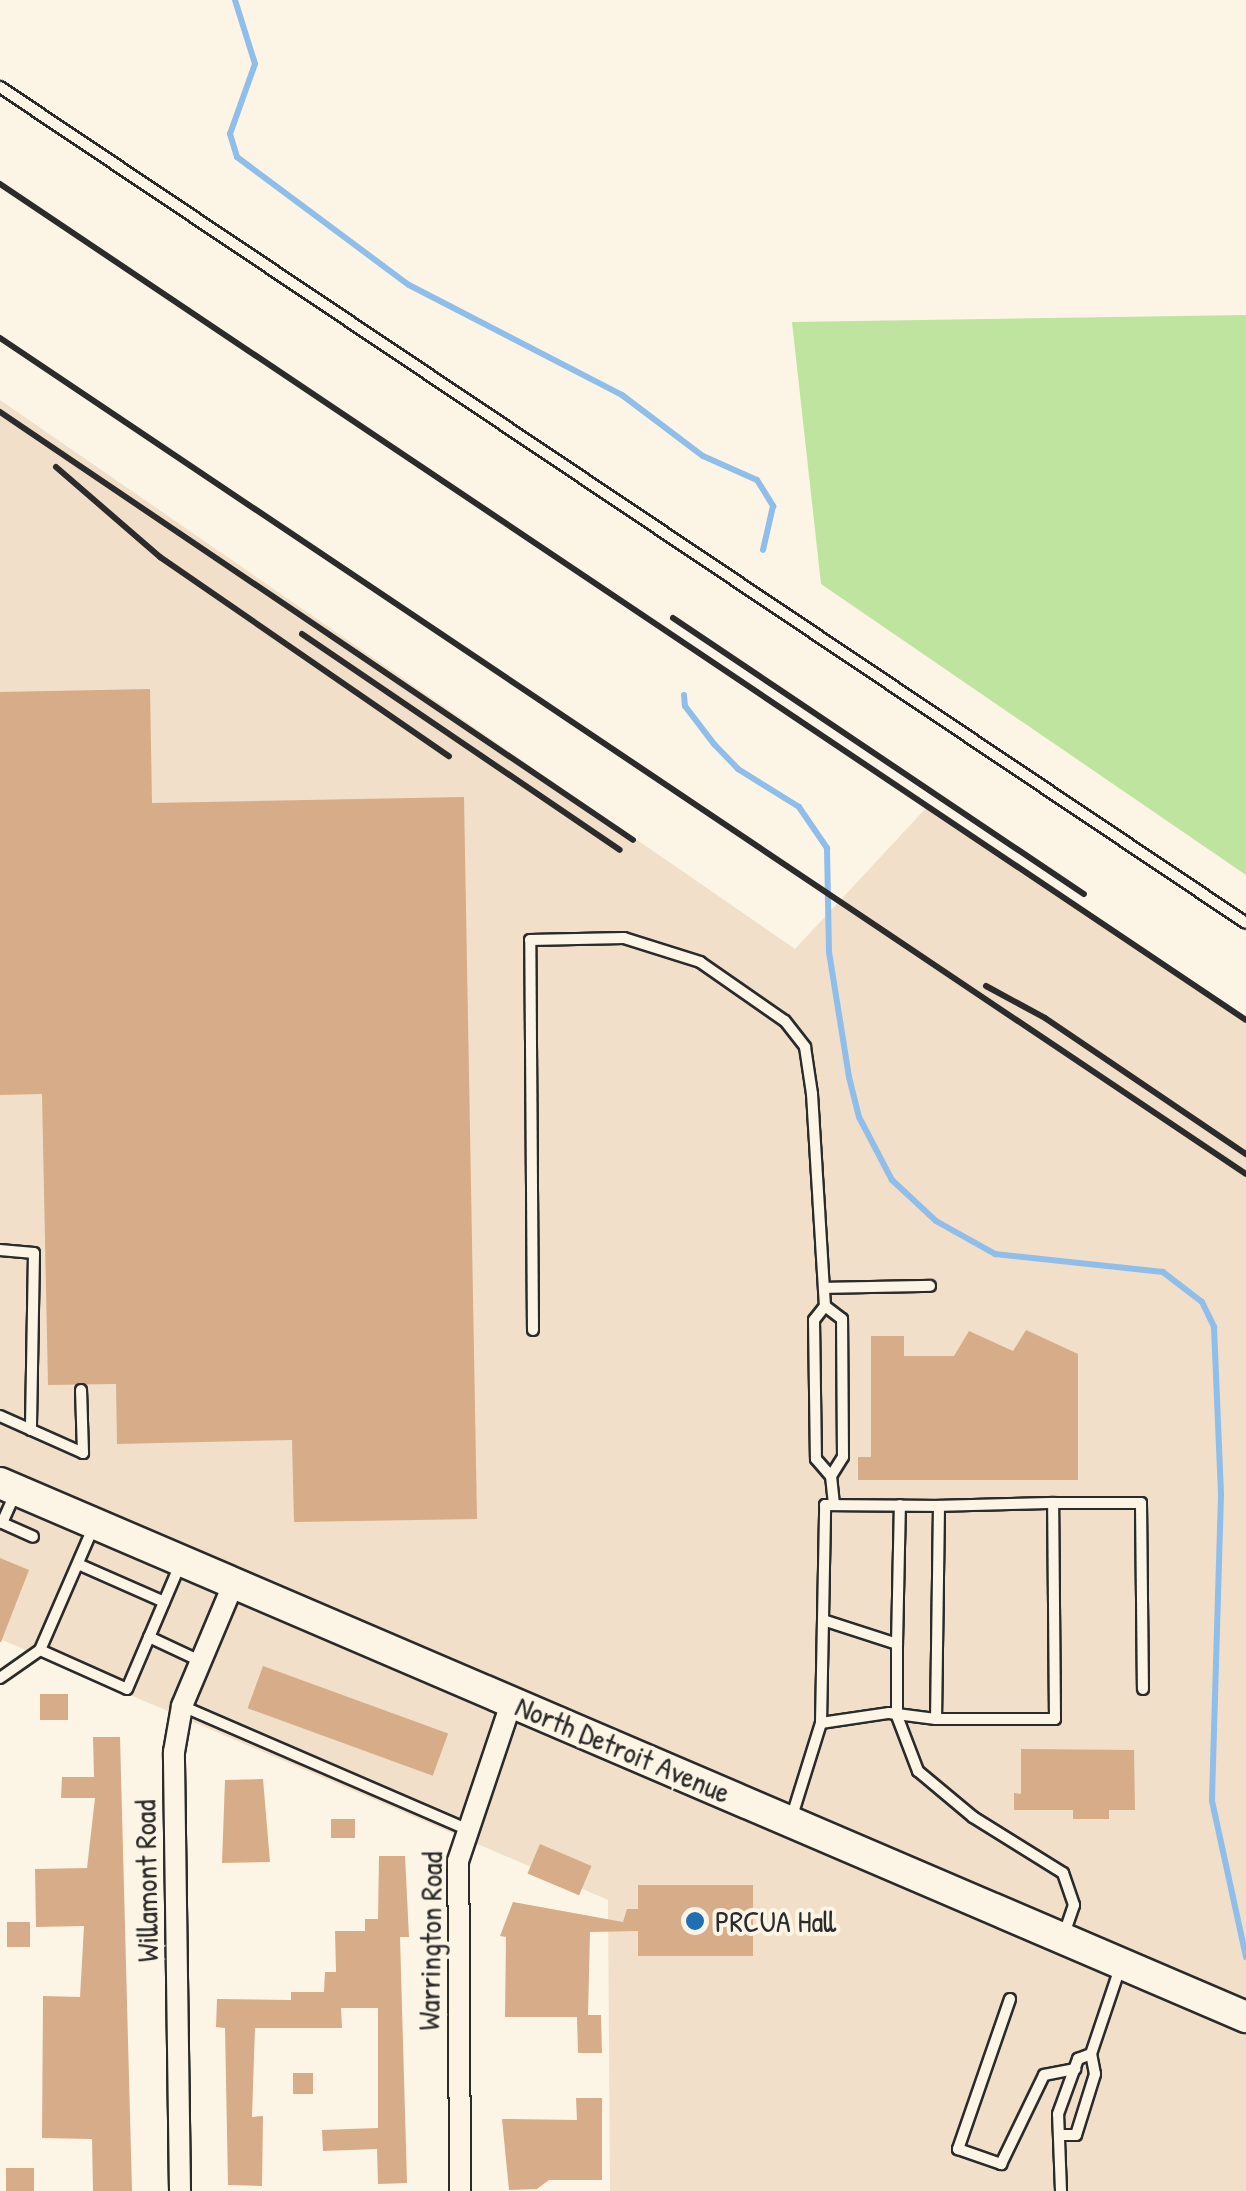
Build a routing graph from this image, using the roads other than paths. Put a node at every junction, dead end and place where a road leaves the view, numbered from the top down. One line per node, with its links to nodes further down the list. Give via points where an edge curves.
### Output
1 (0, 87): 2 (lane)
2 (1246, 923)
3 (0, 1250): 10 (lane, via 34,1253)
4 (930, 1286): 5 (lane)
5 (824, 1288): 6 (lane); 7 (lane, via 812,1094 805,1047 785,1021 700,962 624,938 530,940)
6 (825, 1306): 11 (lane, via 814,1320 816,1459); 11 (lane, via 842,1319 843,1458)
7 (532, 1330)
8 (81, 1390): 10 (lane, via 84,1452)
9 (0, 1416): 10 (lane)
10 (31, 1430)
11 (831, 1476): 14 (lane)
12 (8, 1487): 17 (main road, North Detroit Avenue); 18 (lane)
13 (1053, 1504): 16 (lane); 30 (lane, via 1141,1503); 34 (lane, via 1055,1719)
14 (834, 1505): 15 (lane); 24 (lane, via 824,1505)
15 (900, 1505): 16 (lane); 26 (lane)
16 (939, 1506): 34 (lane)
17 (95, 1522): 20 (main road, North Detroit Avenue); 21 (lane)
18 (1, 1523): 19 (lane)
19 (33, 1537)
20 (182, 1559): 22 (main road, North Detroit Avenue); 23 (lane)
21 (78, 1564): 23 (lane); 27 (lane)
22 (234, 1582): 28 (street, Willamont Road); 31 (main road, North Detroit Avenue)
23 (164, 1602): 25 (lane)
24 (822, 1620): 26 (lane); 35 (lane)
25 (149, 1638): 27 (lane, via 127,1689); 28 (lane)
26 (897, 1644): 33 (lane)
27 (40, 1650): 29 (lane)
28 (200, 1660): 32 (street, Willamont Road)
29 (0, 1678)
30 (1143, 1689)
31 (512, 1701): 36 (main road, North Detroit Avenue); 37 (street, Warrington Road)
32 (182, 1706): 37 (lane); 45 (street, Willamont Road, via 174,1752)
33 (896, 1716): 34 (lane); 35 (lane); 38 (lane, via 918,1771 973,1816 1063,1873 1074,1905)
34 (936, 1718)
35 (821, 1723): 36 (lane)
36 (791, 1821): 38 (main road, North Detroit Avenue)
37 (464, 1828): 46 (street, Warrington Road, via 457,1893)
38 (1063, 1938): 39 (main road, North Detroit Avenue)
39 (1122, 1963): 41 (main road, North Detroit Avenue); 42 (lane)
40 (1010, 1999): 43 (lane, via 958,2149 1002,2164 1044,2075)
41 (1246, 2017)
42 (1091, 2054): 43 (lane); 44 (lane, via 1096,2074 1076,2135)
43 (1074, 2068): 44 (lane, via 1058,2114)
44 (1062, 2134): 47 (lane)
45 (180, 2191)
46 (460, 2191)
47 (1062, 2191)

